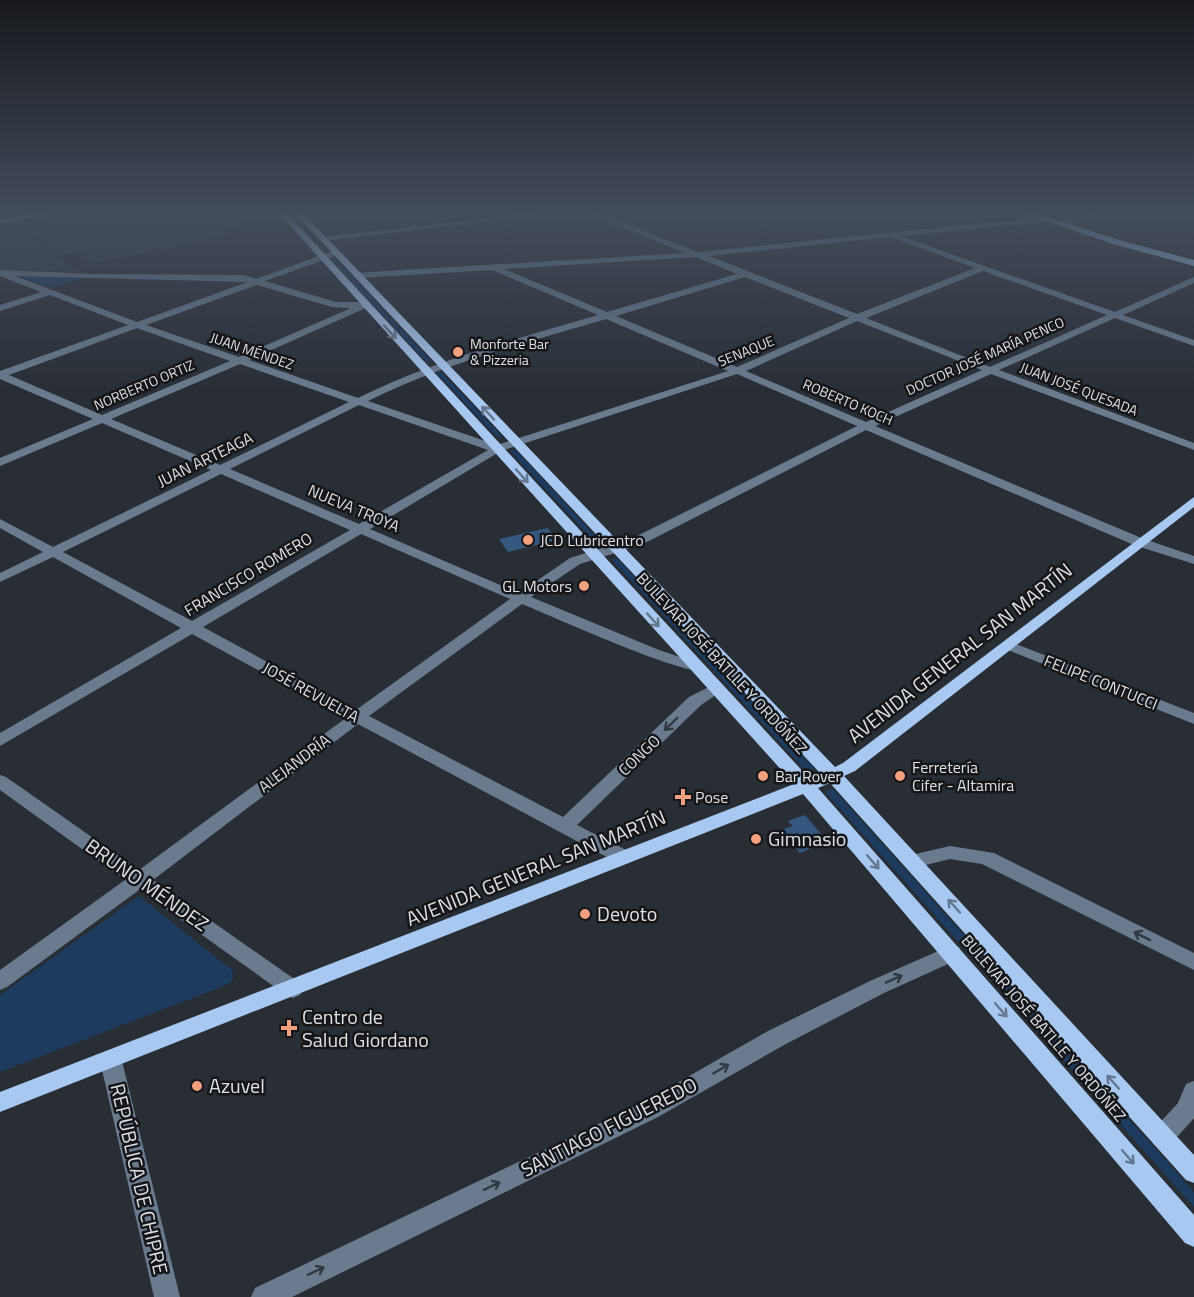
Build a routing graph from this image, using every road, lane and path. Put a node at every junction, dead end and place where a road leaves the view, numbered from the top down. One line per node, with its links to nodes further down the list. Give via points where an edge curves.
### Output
1 (283, 272): 14 (street)
2 (334, 272): 16 (main road, BULEVAR JOSÉ BATLLE Y ORDÓÑEZ)
3 (354, 272): 11 (main road, BULEVAR JOSÉ BATLLE Y ORDÓÑEZ)
4 (416, 272): 11 (street)
5 (504, 272): 19 (street, ROBERTO KOCH)
6 (741, 272): 10 (street, JUAN JOSÉ QUESADA)
7 (975, 272): 20 (street, SENAQUE)
8 (988, 272): 18 (street)
9 (0, 273): 12 (street); 15 (street, JUAN MÉNDEZ)
10 (745, 273): 19 (street, JUAN ARTEAGA); 20 (street, JUAN JOSÉ QUESADA)
11 (357, 275): 24 (main road, BULEVAR JOSÉ BATLLE Y ORDÓÑEZ)
12 (96, 277): 14 (street); 15 (street)
13 (1194, 280): 18 (street, DOCTOR JOSÉ MARÍA PENCO)
14 (256, 281): 16 (street, via 341,307); 21 (street)
15 (48, 292): 17 (street); 21 (street, JUAN MÉNDEZ)
16 (365, 305): 23 (street, NORBERTO ORTIZ); 26 (main road, BULEVAR JOSÉ BATLLE Y ORDÓÑEZ, one-way to 26)
17 (0, 308)
18 (1115, 315): 22 (street); 25 (street, DOCTOR JOSÉ MARÍA PENCO)
19 (607, 316): 24 (street, JUAN ARTEAGA); 27 (street, ROBERTO KOCH)
20 (859, 317): 25 (street, JUAN JOSÉ QUESADA); 27 (street, SENAQUE)
21 (137, 325): 23 (street, JUAN MÉNDEZ); 28 (street)
22 (1194, 343)
23 (240, 361): 29 (street, JUAN MÉNDEZ); 30 (street, NORBERTO ORTIZ)
24 (442, 365): 26 (street, JUAN ARTEAGA); 32 (main road, BULEVAR JOSÉ BATLLE Y ORDÓÑEZ, one-way to 24)
25 (990, 370): 31 (street, DOCTOR JOSÉ MARÍA PENCO); 33 (street, JUAN JOSÉ QUESADA)
26 (425, 371): 29 (street, JUAN ARTEAGA); 34 (main road, BULEVAR JOSÉ BATLLE Y ORDÓÑEZ)
27 (737, 371): 31 (street, ROBERTO KOCH); 32 (street, SENAQUE)
28 (0, 375): 30 (street, NUEVA TROYA)
29 (359, 401): 34 (street, JUAN MÉNDEZ); 36 (street, JUAN ARTEAGA)
30 (104, 418): 35 (street, NORBERTO ORTIZ); 36 (street, NUEVA TROYA)
31 (867, 425): 40 (street, ROBERTO KOCH); 41 (street, DOCTOR JOSÉ MARÍA PENCO, via 636,542)
32 (515, 442): 34 (street, FRANCISCO ROMERO); 41 (main road, BULEVAR JOSÉ BATLLE Y ORDÓÑEZ)
33 (1194, 447)
34 (497, 448): 39 (street, FRANCISCO ROMERO); 43 (main road, BULEVAR JOSÉ BATLLE Y ORDÓÑEZ, one-way to 43)
35 (0, 462)
36 (222, 469): 39 (street, NUEVA TROYA); 42 (street, JUAN ARTEAGA)
37 (1194, 501): 40 (main road, AVENIDA GENERAL SAN MARTÍN)
38 (0, 523): 42 (street, JOSÉ REVUELTA)
39 (361, 528): 46 (street, NUEVA TROYA); 47 (street, FRANCISCO ROMERO)
40 (1140, 542): 44 (street, ROBERTO KOCH); 48 (main road, AVENIDA GENERAL SAN MARTÍN)
41 (616, 548): 43 (street, DOCTOR JOSÉ MARÍA PENCO); 54 (main road, BULEVAR JOSÉ BATLLE Y ORDÓÑEZ)
42 (54, 552): 45 (street, JUAN ARTEAGA); 47 (street, JOSÉ REVUELTA)
43 (594, 555): 46 (street, ALEJANDRÍA, via 564,567); 49 (main road, BULEVAR JOSÉ BATLLE Y ORDÓÑEZ, one-way to 49)
44 (1194, 560)
45 (0, 578)
46 (520, 598): 49 (street, NUEVA TROYA); 51 (street, ALEJANDRÍA)
47 (193, 627): 51 (street, JOSÉ REVUELTA); 53 (street, FRANCISCO ROMERO)
48 (1008, 645): 52 (street, FELIPE CONTUCCI); 54 (main road, AVENIDA GENERAL SAN MARTÍN, via 859,760)
49 (696, 667): 50 (main road, BULEVAR JOSÉ BATLLE Y ORDÓÑEZ)
50 (717, 689): 56 (main road, BULEVAR JOSÉ BATLLE Y ORDÓÑEZ); 57 (street, CONGO, one-way to 57, via 695,701)
51 (357, 717): 57 (street, JOSÉ REVUELTA); 60 (street, ALEJANDRÍA)
52 (1194, 719)
53 (0, 740)
54 (832, 774): 56 (main road, AVENIDA GENERAL SAN MARTÍN); 59 (main road, BULEVAR JOSÉ BATLLE Y ORDÓÑEZ)
55 (0, 781): 60 (street, BRUNO MÉNDEZ)
56 (807, 787): 58 (main road, AVENIDA GENERAL SAN MARTÍN); 61 (main road, BULEVAR JOSÉ BATLLE Y ORDÓÑEZ, one-way to 61)
57 (564, 827): 58 (street, JOSÉ REVUELTA)
58 (623, 857): 64 (main road, AVENIDA GENERAL SAN MARTÍN)
59 (914, 861): 62 (street, one-way to 59, via 987,858 940,851); 68 (main road, BULEVAR JOSÉ BATLLE Y ORDÓÑEZ, one-way to 59)
60 (139, 880): 63 (street, ALEJANDRÍA); 64 (street, BRUNO MÉNDEZ)
61 (952, 953): 70 (main road, BULEVAR JOSÉ BATLLE Y ORDÓÑEZ, one-way to 70); 72 (street, SANTIAGO FIGUEREDO, one-way to 61, via 650,1110 776,1038)
62 (1194, 962)
63 (0, 981)
64 (293, 989): 65 (main road, AVENIDA GENERAL SAN MARTÍN)
65 (111, 1061): 67 (main road, AVENIDA GENERAL SAN MARTÍN); 71 (street, REPÚBLICA DE CHIPRE)
66 (1194, 1091): 68 (street, via 1186,1110)
67 (0, 1102)
68 (1162, 1137): 69 (main road, BULEVAR JOSÉ BATLLE Y ORDÓÑEZ)
69 (1194, 1172)
70 (1194, 1234)
71 (166, 1297)
72 (264, 1297)

